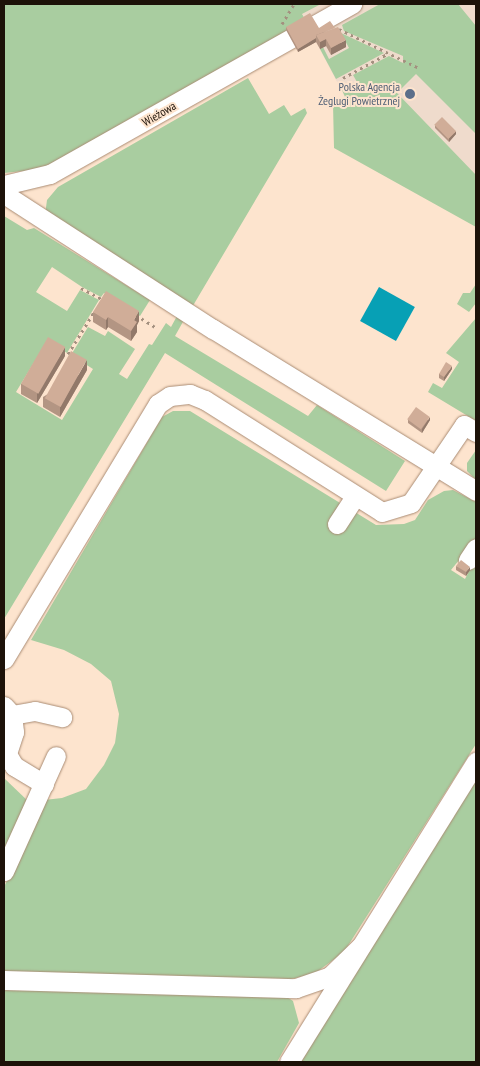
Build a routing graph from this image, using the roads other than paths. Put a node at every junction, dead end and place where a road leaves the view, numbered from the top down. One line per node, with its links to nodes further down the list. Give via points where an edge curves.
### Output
1 (352, 4): 2 (lane, Wieżowa, via 50,174)
2 (4, 185)
3 (4, 194): 5 (lane, via 410,453)
4 (476, 432): 5 (lane, via 464,425)
5 (437, 466): 6 (lane); 7 (lane, via 411,503 391,512 382,512)
6 (476, 491)
7 (355, 496): 8 (lane); 9 (lane, via 205,400 190,394 170,396 158,404)
8 (337, 524)
9 (4, 658)
10 (8, 710): 11 (lane); 14 (lane, via 14,732 7,754 14,766)
11 (62, 717)
12 (56, 756): 14 (lane)
13 (476, 762): 16 (lane)
14 (44, 784): 15 (lane)
15 (4, 871)
16 (360, 947): 17 (lane, via 330,976 296,988); 18 (lane)
17 (4, 980)
18 (288, 1062)

